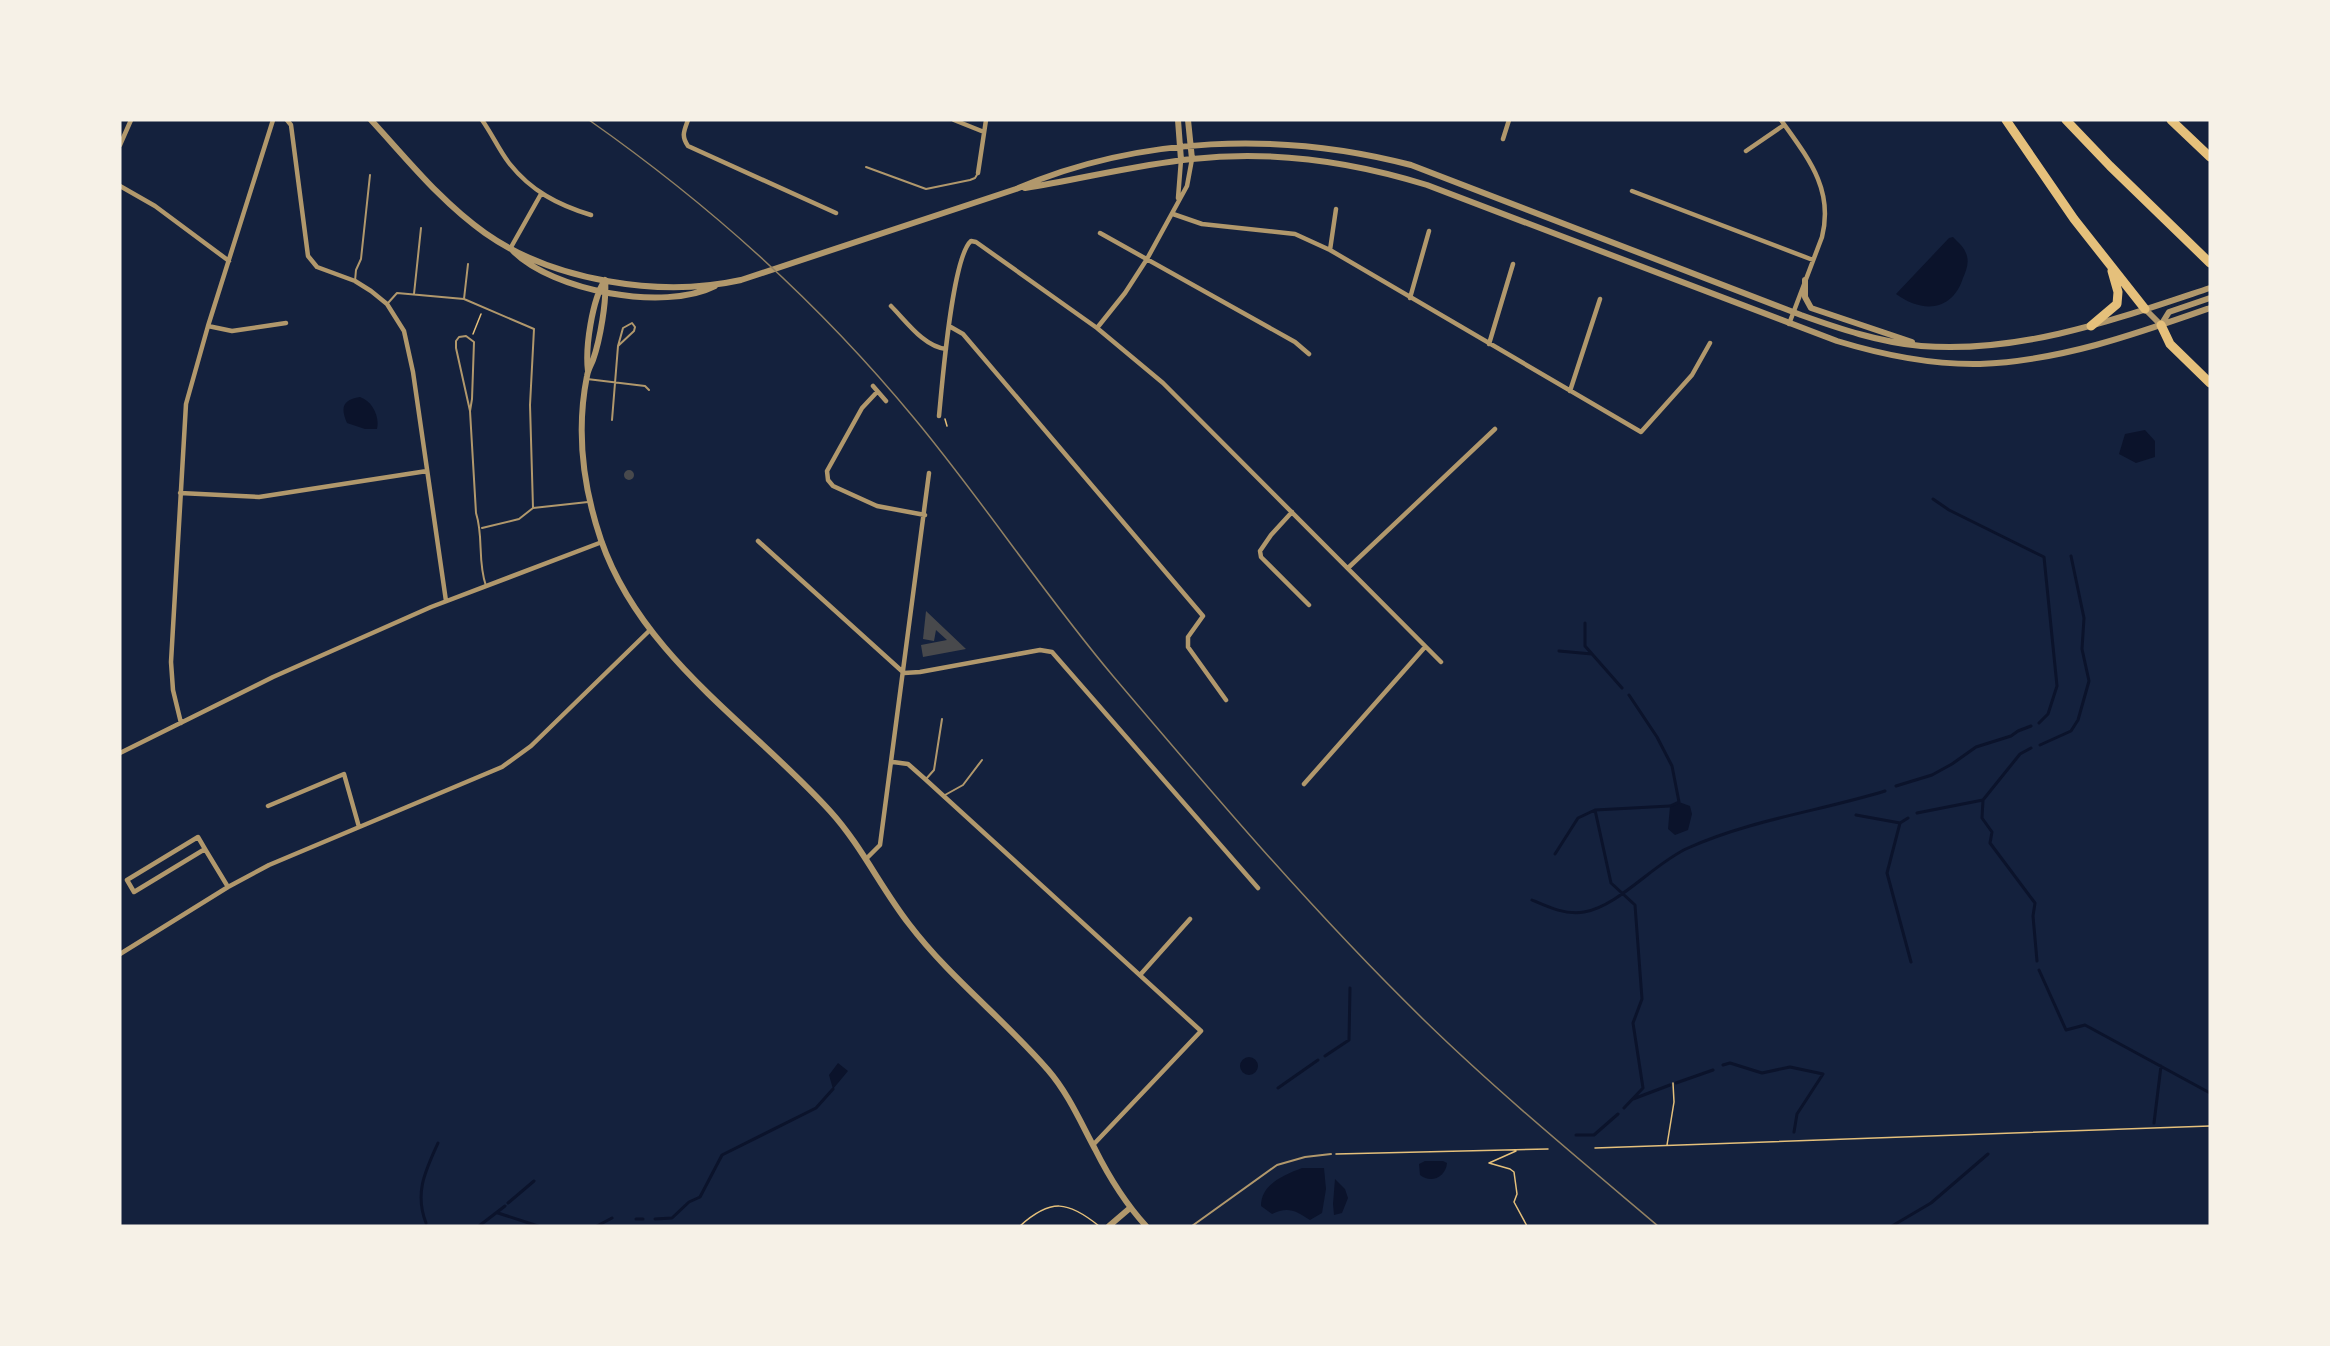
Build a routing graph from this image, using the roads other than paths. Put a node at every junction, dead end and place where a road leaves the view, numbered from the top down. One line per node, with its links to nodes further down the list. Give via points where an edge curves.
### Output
1 (131, 120): 18 (street)
2 (273, 120): 45 (street)
3 (287, 120): 51 (street, via 291,125 308,256 316,267)
4 (371, 120): 40 (street, via 445,199)
5 (482, 120): 31 (street, via 510,164)
6 (688, 120): 34 (street, via 683,133 688,146)
7 (954, 120): 16 (street)
8 (986, 120): 16 (street)
9 (1178, 120): 20 (street)
10 (1188, 120): 19 (street)
11 (1509, 120): 17 (street)
12 (2006, 120): 48 (highway)
13 (2066, 120): 43 (highway)
14 (2171, 120): 22 (highway)
15 (1782, 122): 21 (street); 44 (street, via 1817,173 1823,189 1825,224)
16 (984, 132): 26 (street)
17 (1503, 139)
18 (120, 145)
19 (1192, 145): 20 (street); 23 (street); 65 (street, via 1278,143 1343,150 1411,165)
20 (1181, 147): 24 (street); 29 (street, via 1102,161)
21 (1746, 152)
22 (2210, 157)
23 (1192, 159): 24 (street); 32 (street, via 1187,186); 67 (street, via 1277,156 1386,172)
24 (1181, 160): 29 (street); 32 (street)
25 (866, 167): 26 (lane, via 926,189 970,180)
26 (978, 173)
27 (370, 174): 51 (lane)
28 (120, 186): 45 (street, via 155,206)
29 (1016, 189): 52 (street, via 783,268)
30 (1632, 191): 44 (street)
31 (540, 194): 36 (street); 40 (street)
32 (1178, 201): 35 (street)
33 (1336, 209): 41 (street)
34 (836, 213)
35 (1173, 213): 41 (street, via 1202,224 1295,234); 42 (street)
36 (591, 215)
37 (421, 228): 56 (lane)
38 (1429, 231): 57 (street)
39 (1100, 233): 42 (street)
40 (510, 249): 49 (street); 54 (street, via 547,273)
41 (1330, 250): 57 (street)
42 (1148, 259): 72 (street); 78 (street, via 1295,342)
43 (2206, 259)
44 (1813, 260): 50 (street)
45 (229, 261): 69 (street)
46 (468, 264): 59 (lane)
47 (1513, 264): 74 (street)
48 (2110, 266): 64 (highway); 71 (highway, via 2118,292 2117,304)
49 (605, 280): 52 (street, via 661,286); 54 (street); 55 (street)
50 (1805, 280): 65 (street); 76 (street, via 1805,297 1811,308)
51 (355, 281): 61 (street)
52 (716, 285): 55 (street, via 703,292 657,298)
53 (2210, 288): 64 (street)
54 (598, 291): 55 (street); 79 (street, via 586,358)
55 (606, 293): 79 (street)
56 (414, 294): 59 (lane); 61 (lane, via 397,293)
57 (1410, 298): 74 (street)
58 (2210, 298): 68 (street, via 2169,312)
59 (464, 299): 96 (lane, via 534,329 530,405)
60 (1600, 299): 85 (street)
61 (387, 304): 92 (street, via 409,346)
62 (891, 306): 77 (street, via 930,344)
63 (2210, 308): 68 (street)
64 (2145, 309): 68 (street); 71 (street)
65 (1793, 312): 67 (street); 76 (street, via 1866,336)
66 (286, 323): 69 (street, via 232,331)
67 (1788, 324): 68 (street, via 1896,356 1980,364 2054,355)
68 (2161, 325): 81 (highway, via 2170,344)
69 (208, 326): 94 (street, via 186,404)
70 (949, 326): 72 (street, via 960,264 971,242 980,244); 77 (street); 110 (street, via 963,334 1203,616 1188,637 1188,647)
71 (2091, 326): 76 (street, via 2016,342)
72 (1097, 328): 97 (street, via 1162,383)
73 (1710, 343): 85 (street, via 1692,375 1641,432)
74 (1489, 344): 85 (street)
75 (618, 346): 75 (lane, via 634,331 632,323 623,328); 82 (lane)
76 (1921, 346)
77 (946, 349): 89 (street)
78 (1309, 354)
79 (588, 372): 80 (street)
80 (587, 379): 82 (lane); 95 (street, via 582,442)
81 (2210, 382)
82 (614, 383): 84 (lane, via 645,386); 90 (lane)
83 (873, 386): 86 (street)
84 (649, 390)
85 (1570, 390)
86 (877, 392): 87 (street); 98 (street, via 862,408 827,471 828,480 877,506)
87 (886, 401)
88 (470, 411): 88 (lane, via 474,342 459,337 456,348); 99 (lane, via 476,513)
89 (939, 416)
90 (612, 420)
91 (1495, 429): 102 (street)
92 (427, 471): 94 (street, via 259,497); 104 (street)
93 (929, 473): 98 (street)
94 (180, 493): 112 (street, via 171,662)
95 (590, 502): 96 (lane); 101 (street)
96 (533, 508): 99 (lane, via 519,519)
97 (1292, 512): 102 (street); 105 (street, via 1271,535 1260,551 1261,557)
98 (925, 515): 109 (street)
99 (481, 528): 103 (lane, via 480,562)
100 (758, 541): 109 (street)
101 (602, 542): 103 (street); 106 (street, via 616,575)
102 (1348, 568): 107 (street)
103 (486, 586): 104 (street)
104 (446, 601): 112 (street, via 273,677)
105 (1309, 605)
106 (649, 631): 120 (street, via 516,758 478,779); 122 (street, via 830,812)
107 (1425, 647): 108 (street); 117 (street)
108 (1441, 662)
109 (904, 672): 115 (street); 124 (street, via 1040,650 1052,652)
110 (1226, 700)
111 (942, 719): 116 (lane, via 934,770)
112 (181, 723): 113 (street)
113 (120, 753)
114 (982, 760): 118 (lane, via 963,785)
115 (893, 762): 116 (street, via 908,764); 122 (street, via 880,845)
116 (926, 779): 118 (street)
117 (1304, 784)
118 (944, 796): 127 (street)
119 (268, 806): 120 (street, via 344,774)
120 (359, 827): 123 (street, via 269,864)
121 (205, 849): 121 (street, via 134,892 127,880 198,837); 123 (street)
122 (866, 859): 128 (street, via 909,924 1049,1071)
123 (228, 887): 126 (street)
124 (1258, 888)
125 (1190, 919): 127 (street)
126 (120, 954)
127 (1140, 975): 128 (street, via 1201,1031)
128 (1093, 1145): 130 (street)
129 (1330, 1154): 133 (lane, via 1277,1165)
130 (1130, 1208): 131 (street); 132 (street)
131 (1109, 1226)
132 (1146, 1226)
133 (1192, 1226)

